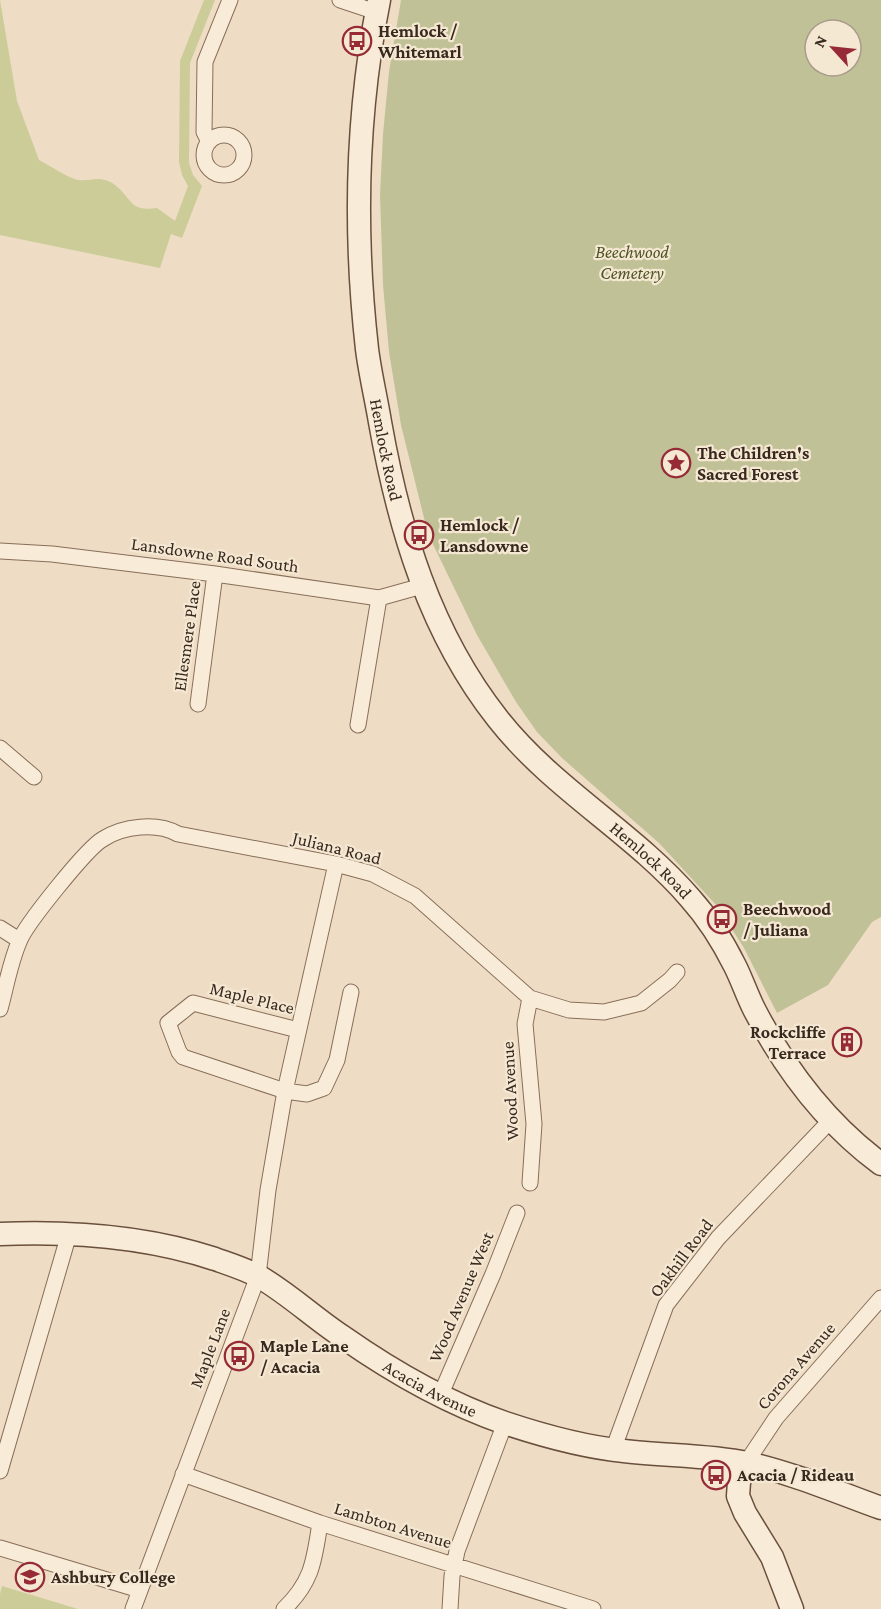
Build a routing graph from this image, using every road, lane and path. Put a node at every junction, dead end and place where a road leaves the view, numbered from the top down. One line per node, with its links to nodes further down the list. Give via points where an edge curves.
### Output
1 (230, 0): 4 (street, via 204,62 204,132)
2 (340, 0): 3 (street)
3 (377, 6): 7 (main road, Hemlock Road, via 362,104 358,229 367,351 391,483)
4 (209, 142)
5 (0, 551): 6 (street, Lansdowne Road South)
6 (215, 574): 8 (street, Lansdowne Road South); 9 (street, Ellesmere Place)
7 (423, 586): 8 (street, Lansdowne Road South); 22 (main road, Hemlock Road, via 444,636 498,719 537,762 657,864 691,900 734,963 775,1045)
8 (379, 598): 10 (street)
9 (198, 704)
10 (358, 725)
11 (0, 748): 12 (street)
12 (33, 777)
13 (336, 864): 15 (street, Juliana Road, via 178,834 169,829 137,826 96,845); 18 (street, Juliana Road, via 373,874 415,896); 20 (street, Maple Lane)
14 (0, 928): 15 (street)
15 (19, 940): 19 (street, Juliana Road)
16 (677, 972): 18 (street, Juliana Road, via 641,1003 604,1012 569,1010)
17 (351, 992): 21 (street, via 337,1060 324,1088 307,1094)
18 (530, 998): 24 (street, Wood Avenue, via 525,1024 534,1124)
19 (0, 1009)
20 (298, 1030): 21 (street, Maple Lane); 21 (street, Maple Place, via 193,1003 168,1023 183,1057)
21 (285, 1091): 28 (street, Maple Lane)
22 (831, 1121): 23 (main road, Hemlock Road); 32 (street, Oakhill Road, via 718,1238 666,1305)
23 (881, 1164)
24 (530, 1183)
25 (517, 1214): 30 (street, Wood Avenue West)
26 (0, 1234): 27 (main road, Acacia Avenue)
27 (69, 1234): 28 (main road, Acacia Avenue, via 170,1245); 34 (street)
28 (258, 1276): 30 (main road, Acacia Avenue, via 361,1349); 35 (street, Maple Lane)
29 (881, 1298): 33 (street, Corona Avenue, via 776,1418)
30 (440, 1396): 31 (main road, Acacia Avenue)
31 (505, 1423): 32 (main road, Acacia Avenue); 39 (street)
32 (613, 1450): 33 (main road, Acacia Avenue)
33 (746, 1463): 36 (main road, Acacia Avenue); 45 (main road, via 738,1496 772,1557)
34 (0, 1471)
35 (183, 1474): 37 (street, Lambton Avenue); 40 (street, Maple Lane)
36 (881, 1508)
37 (320, 1522): 39 (street, Lambton Avenue); 42 (street, via 313,1568 298,1596)
38 (0, 1548): 40 (street)
39 (455, 1565): 43 (street); 44 (street, Lambton Avenue)
40 (140, 1590): 41 (street, Maple Lane)
41 (133, 1609)
42 (285, 1609)
43 (450, 1609)
44 (593, 1609)
45 (792, 1609)

